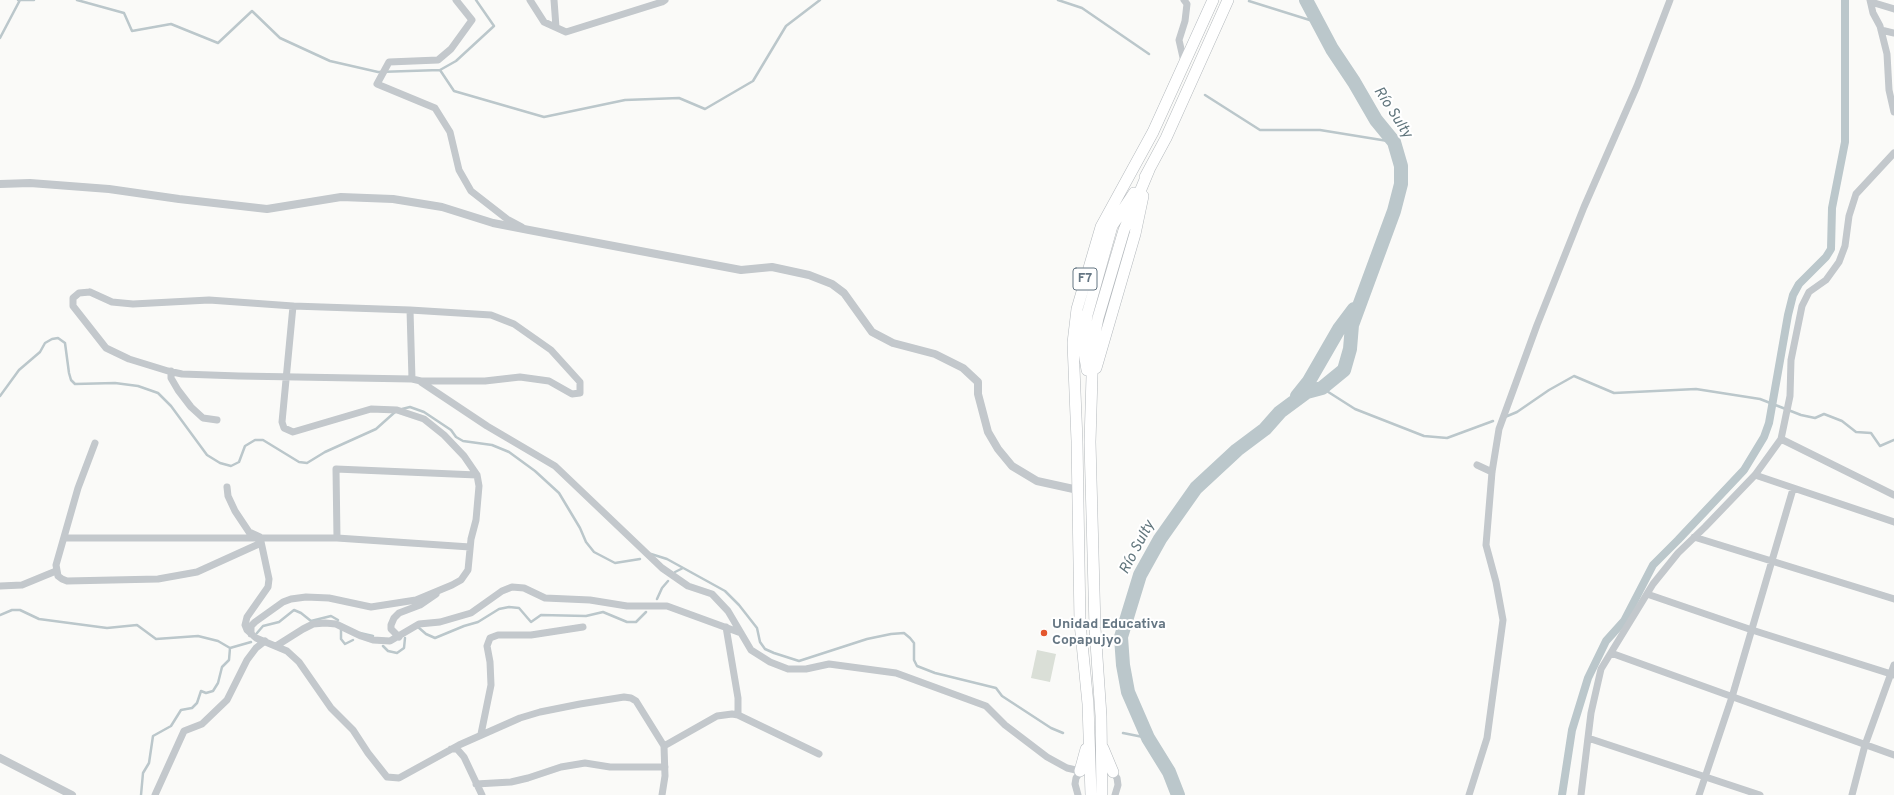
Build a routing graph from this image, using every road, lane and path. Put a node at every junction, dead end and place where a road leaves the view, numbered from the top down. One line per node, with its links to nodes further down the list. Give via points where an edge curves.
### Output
1 (456, 0): 18 (street, via 472,20 451,49 438,60 389,62 378,84 435,108 450,132 459,170 471,191 507,219)
2 (530, 0): 11 (street, via 544,22)
3 (554, 0): 11 (street)
4 (665, 0): 11 (street, via 566,32)
5 (1184, 0): 14 (street, via 1187,4 1179,40)
6 (1213, 0): 14 (highway, F7)
7 (1228, 0): 64 (highway, F7, via 1166,138 1148,170 1124,230 1093,342 1090,449 1094,628)
8 (1670, 0): 29 (street, via 1637,86 1584,207 1537,325 1499,429)
9 (1870, 1): 10 (street); 12 (street)
10 (1894, 9)
11 (556, 27)
12 (1881, 30): 13 (street); 15 (street, via 1887,54 1889,90)
13 (1894, 34)
14 (1184, 62): 34 (highway, F7, via 1153,132 1101,227 1077,310 1072,343)
15 (1894, 112)
16 (1894, 153): 26 (street, via 1856,194 1839,262 1826,280 1809,292 1802,306 1791,360 1790,396)
17 (0, 184): 18 (street, via 109,189 267,209 341,197 393,199 442,208 493,223)
18 (530, 230): 34 (street, via 741,270 772,267 809,275 832,284 844,293 872,332 893,344 935,354 963,368 978,382 978,394 988,432 1012,466 1037,481)
19 (293, 306): 20 (street); 21 (street, via 209,300 134,304 112,302 90,292 79,293 73,298 73,306 106,348 129,359); 22 (street)
20 (410, 310): 23 (street); 24 (street, via 491,315 514,324 551,350 580,382 580,393 572,394 549,381 520,377 485,381)
21 (171, 371): 22 (street, via 182,374); 25 (street, via 171,378 191,407 203,418)
22 (288, 377): 23 (street); 30 (street, via 282,422 288,431 293,432 371,409 397,410 432,425 464,456)
23 (412, 379): 24 (street)
24 (421, 381): 51 (street, via 487,426 555,466 662,568 688,586 712,594 728,611)
25 (217, 420)
26 (1781, 439): 31 (street); 35 (street)
27 (94, 443): 38 (street)
28 (1477, 465): 29 (street)
29 (1492, 472): 85 (street, via 1486,545 1503,620 1487,738)
30 (477, 475): 39 (street, via 336,469); 41 (street, via 480,486)
31 (1755, 476): 33 (street); 37 (street)
32 (227, 487): 40 (street, via 235,511 249,532)
33 (1793, 489): 36 (street); 42 (street)
34 (1078, 490): 63 (highway, F7, via 1080,623)
35 (1894, 495)
36 (1894, 522)
37 (1694, 537): 42 (street); 46 (street, via 1678,553)
38 (64, 538): 40 (street); 43 (street)
39 (337, 538): 40 (street); 41 (street)
40 (261, 540): 43 (street, via 197,572 158,579 67,581); 52 (street, via 270,582 245,622)
41 (470, 547): 45 (street, via 470,566 467,573 461,580)
42 (1772, 562): 47 (street); 50 (street)
43 (56, 571): 44 (street, via 22,585)
44 (0, 586)
45 (442, 589): 52 (street, via 416,600 371,607 330,598 291,598 251,626); 53 (street, via 429,600 399,613 394,618 391,629)
46 (1647, 594): 50 (street); 56 (street)
47 (1894, 599)
48 (583, 627): 61 (street, via 531,634 498,635 490,638 487,646 491,685)
49 (726, 627): 51 (street); 53 (street, via 667,606 627,606 590,600 545,598 524,588 512,587 471,613 440,622 419,624); 60 (street, via 738,698)
50 (1752, 630): 58 (street); 59 (street)
51 (741, 633): 73 (street, via 751,650 788,669 806,669 829,664 896,673 986,706 1004,725 1047,757 1067,768)
52 (251, 634): 54 (street)
53 (399, 637): 55 (street, via 390,641 373,640 336,624 325,623 303,629)
54 (265, 641): 55 (street); 78 (street, via 247,660 227,700 202,724 184,731)
55 (276, 646): 67 (street, via 299,662 331,708 353,730 387,777 398,778)
56 (1611, 653): 59 (street); 62 (street, via 1601,669)
57 (1894, 665): 58 (street)
58 (1892, 675): 65 (street)
59 (1732, 697): 65 (street); 75 (street)
60 (738, 715): 66 (street, via 717,716); 68 (street)
61 (481, 734): 66 (street, via 540,712 624,697 636,701); 67 (street)
62 (1588, 738): 75 (street); 86 (street)
63 (1090, 739): 71 (highway, F7); 73 (highway)
64 (1101, 744): 71 (highway, F7); 74 (highway)
65 (1865, 745): 69 (street); 89 (street)
66 (664, 746): 72 (street)
67 (451, 749): 76 (street, via 461,752)
68 (820, 754)
69 (1894, 755)
70 (0, 758): 77 (street)
71 (1096, 764): 73 (street); 74 (street); 82 (highway, F7); 83 (highway, F7)
72 (665, 767): 76 (street, via 610,767 585,763 561,767 511,782); 80 (street)
73 (1080, 771): 81 (street, via 1075,784)
74 (1113, 772): 84 (street, via 1118,785)
75 (1705, 777): 87 (street); 88 (street)
76 (476, 784): 79 (street)
77 (72, 795)
78 (155, 795)
79 (482, 795)
80 (662, 795)
81 (1078, 795)
82 (1090, 795)
83 (1102, 795)
84 (1115, 795)
85 (1469, 795)
86 (1581, 795)
87 (1699, 795)
88 (1760, 795)
89 (1852, 795)

